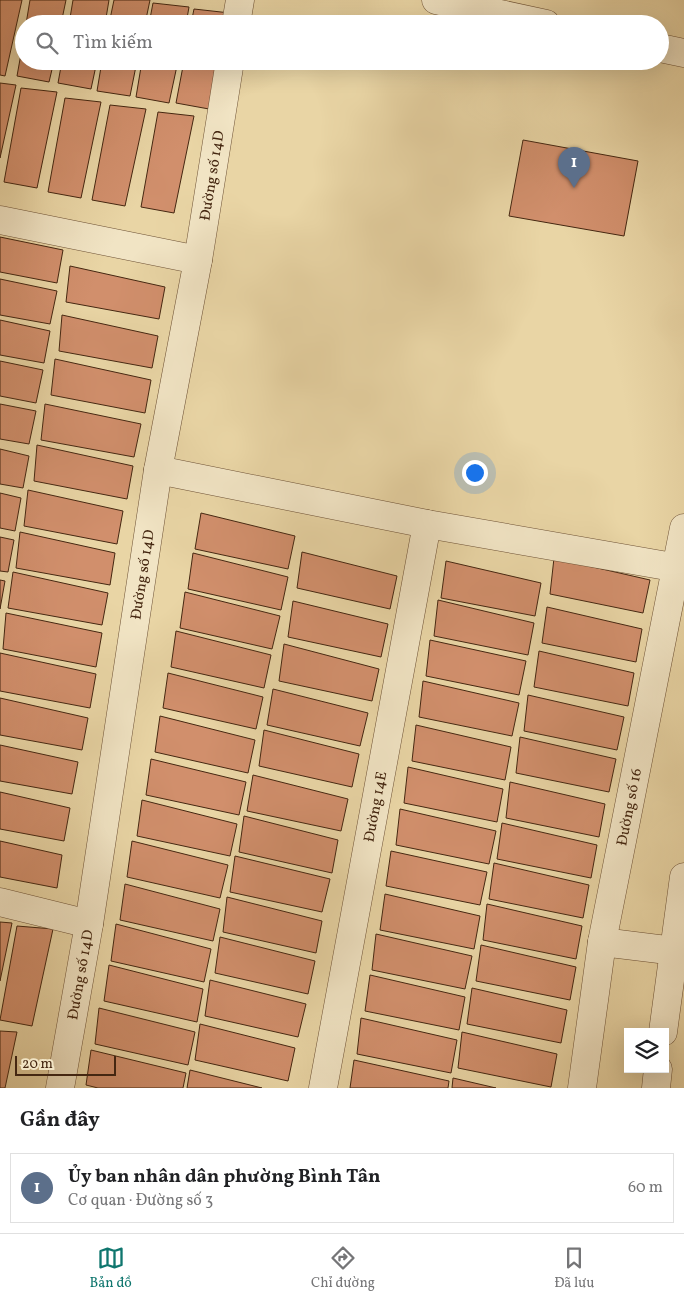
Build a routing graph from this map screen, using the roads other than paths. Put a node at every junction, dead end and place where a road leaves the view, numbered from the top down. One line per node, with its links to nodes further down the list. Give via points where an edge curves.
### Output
1 (240, 0): 4 (street)
2 (436, 0): 3 (street)
3 (482, 5): 5 (street)
4 (238, 15)
5 (516, 15)
6 (669, 50): 7 (street)
7 (684, 53)
8 (229, 70): 10 (street, Đường số 14D)
9 (0, 220): 10 (street)
10 (198, 260): 11 (street, Đường số 14D)
11 (158, 470): 12 (street); 17 (street, Đường số 14D)
12 (427, 524): 14 (street); 23 (street, Đường 14E)
13 (684, 528): 14 (street, Đường số 16)
14 (680, 568): 18 (street, Đường số 16)
15 (684, 877): 19 (street)
16 (0, 902): 17 (street)
17 (89, 924): 22 (street, Đường số 14D)
18 (602, 942): 19 (street); 24 (street, Đường số 16)
19 (679, 951): 20 (street)
20 (664, 1028)
21 (658, 1073): 25 (street)
22 (60, 1088)
23 (322, 1088)
24 (582, 1088)
25 (656, 1088)

